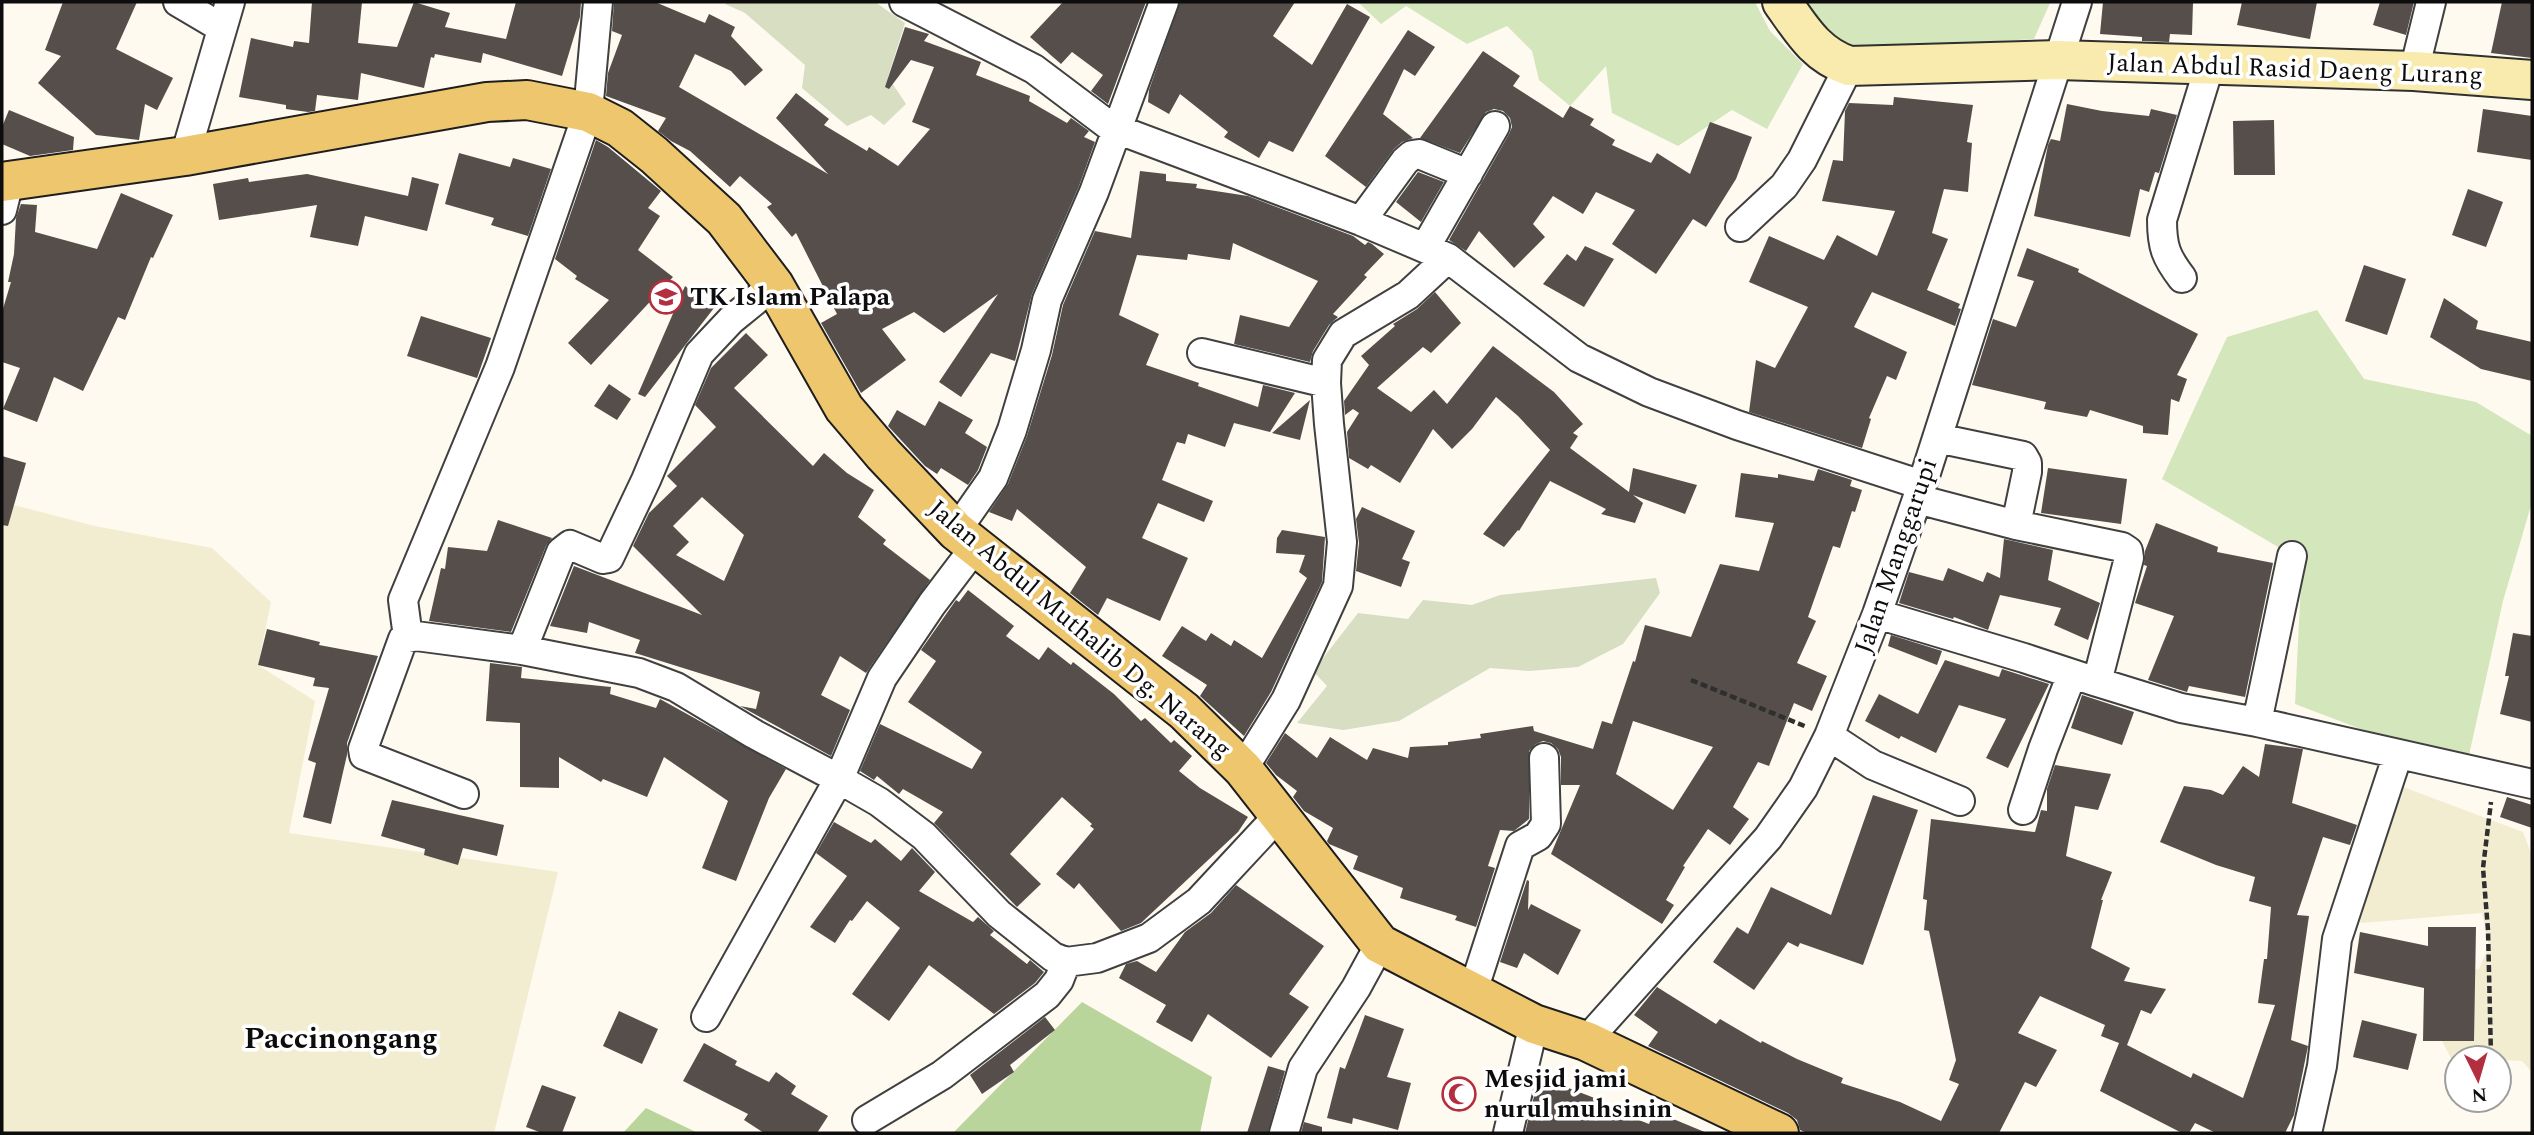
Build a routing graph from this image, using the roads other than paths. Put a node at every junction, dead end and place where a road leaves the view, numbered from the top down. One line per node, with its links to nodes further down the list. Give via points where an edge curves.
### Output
1 (178, 2): 9 (street)
2 (230, 2): 9 (street)
3 (598, 2): 15 (street)
4 (904, 2): 17 (street, via 1034,69)
5 (1164, 2): 17 (street)
6 (1782, 2): 12 (street, via 1813,45)
7 (2077, 2): 10 (street, Jalan Manggarupi)
8 (2431, 2): 13 (street)
9 (222, 29): 18 (street)
10 (2058, 60): 11 (street, Jalan Abdul Rasid Daeng Lurang); 12 (street, Jalan Abdul Rasid Daeng Lurang); 28 (street, Jalan Manggarupi)
11 (2210, 64): 13 (street, Jalan Abdul Rasid Daeng Lurang); 24 (street, via 2162,220 2166,257)
12 (1849, 66): 22 (street, via 1802,160 1784,186)
13 (2414, 72): 14 (street, Jalan Abdul Rasid Daeng Lurang)
14 (2532, 80)
15 (588, 112): 18 (main road, Jalan Abdul Muthalib Dg. Narang, via 527,100 487,102); 25 (main road, Jalan Abdul Muthalib Dg. Narang, via 620,128 724,219); 34 (street, via 500,367 404,600)
16 (1495, 126): 19 (street)
17 (1118, 130): 21 (street); 31 (street, via 1047,300 1012,430)
18 (185, 156): 20 (main road, Jalan Abdul Muthalib Dg. Narang)
19 (1468, 174): 21 (street, via 1412,155); 23 (street)
20 (4, 191)
21 (1361, 221): 23 (street)
22 (1740, 227)
23 (1436, 253): 27 (street, via 1408,295 1343,334 1327,360); 29 (street, via 1590,364 1649,391)
24 (2182, 278)
25 (774, 285): 31 (main road, Jalan Abdul Muthalib Dg. Narang, via 844,408); 35 (street, via 699,354 610,558 564,547)
26 (1202, 353): 27 (street)
27 (1326, 383): 41 (street, via 1342,542 1338,586 1286,700)
28 (1937, 438): 29 (street, Jalan Manggarupi); 30 (street, via 2023,456 2027,472)
29 (1919, 492): 30 (street); 33 (street, Jalan Manggarupi)
30 (2016, 525): 36 (street, via 2128,551)
31 (966, 539): 41 (main road, Jalan Abdul Muthalib Dg. Narang, via 1184,710); 42 (street, via 932,604 882,678)
32 (2292, 556): 37 (street)
33 (1877, 614): 36 (street); 38 (street, Jalan Manggarupi)
34 (408, 637): 35 (street); 44 (street, via 403,639 364,755)
35 (522, 650): 42 (street, via 639,673 676,688)
36 (2085, 678): 37 (street, via 2181,708); 46 (street, via 2043,749)
37 (2257, 722): 39 (street)
38 (1829, 736): 45 (street, via 1873,765); 53 (street, Jalan Manggarupi, via 1802,788 1768,838)
39 (2398, 754): 43 (street); 58 (street, via 2337,939 2322,1066)
40 (1545, 758): 50 (street, via 1546,824 1538,836 1520,846)
41 (1243, 769): 47 (main road, Jalan Abdul Muthalib Dg. Narang)
42 (839, 779): 49 (street, via 924,836 999,914 1053,957); 51 (street)
43 (2532, 785)
44 (464, 794)
45 (1960, 800)
46 (2023, 810)
47 (1280, 814): 48 (main road, Jalan Abdul Muthalib Dg. Narang); 49 (street, via 1199,901 1149,939 1097,958)
48 (1380, 943): 50 (main road, Jalan Abdul Muthalib Dg. Narang); 55 (street, via 1303,1068)
49 (1066, 962): 54 (street, via 1047,995 942,1075)
50 (1473, 991): 52 (main road, Jalan Abdul Muthalib Dg. Narang)
51 (706, 1017)
52 (1534, 1024): 53 (main road, Jalan Abdul Muthalib Dg. Narang); 56 (street)
53 (1586, 1041): 57 (main road, Jalan Abdul Muthalib Dg. Narang)
54 (867, 1120)
55 (1284, 1133)
56 (1508, 1133)
57 (1779, 1133)
58 (2307, 1133)

